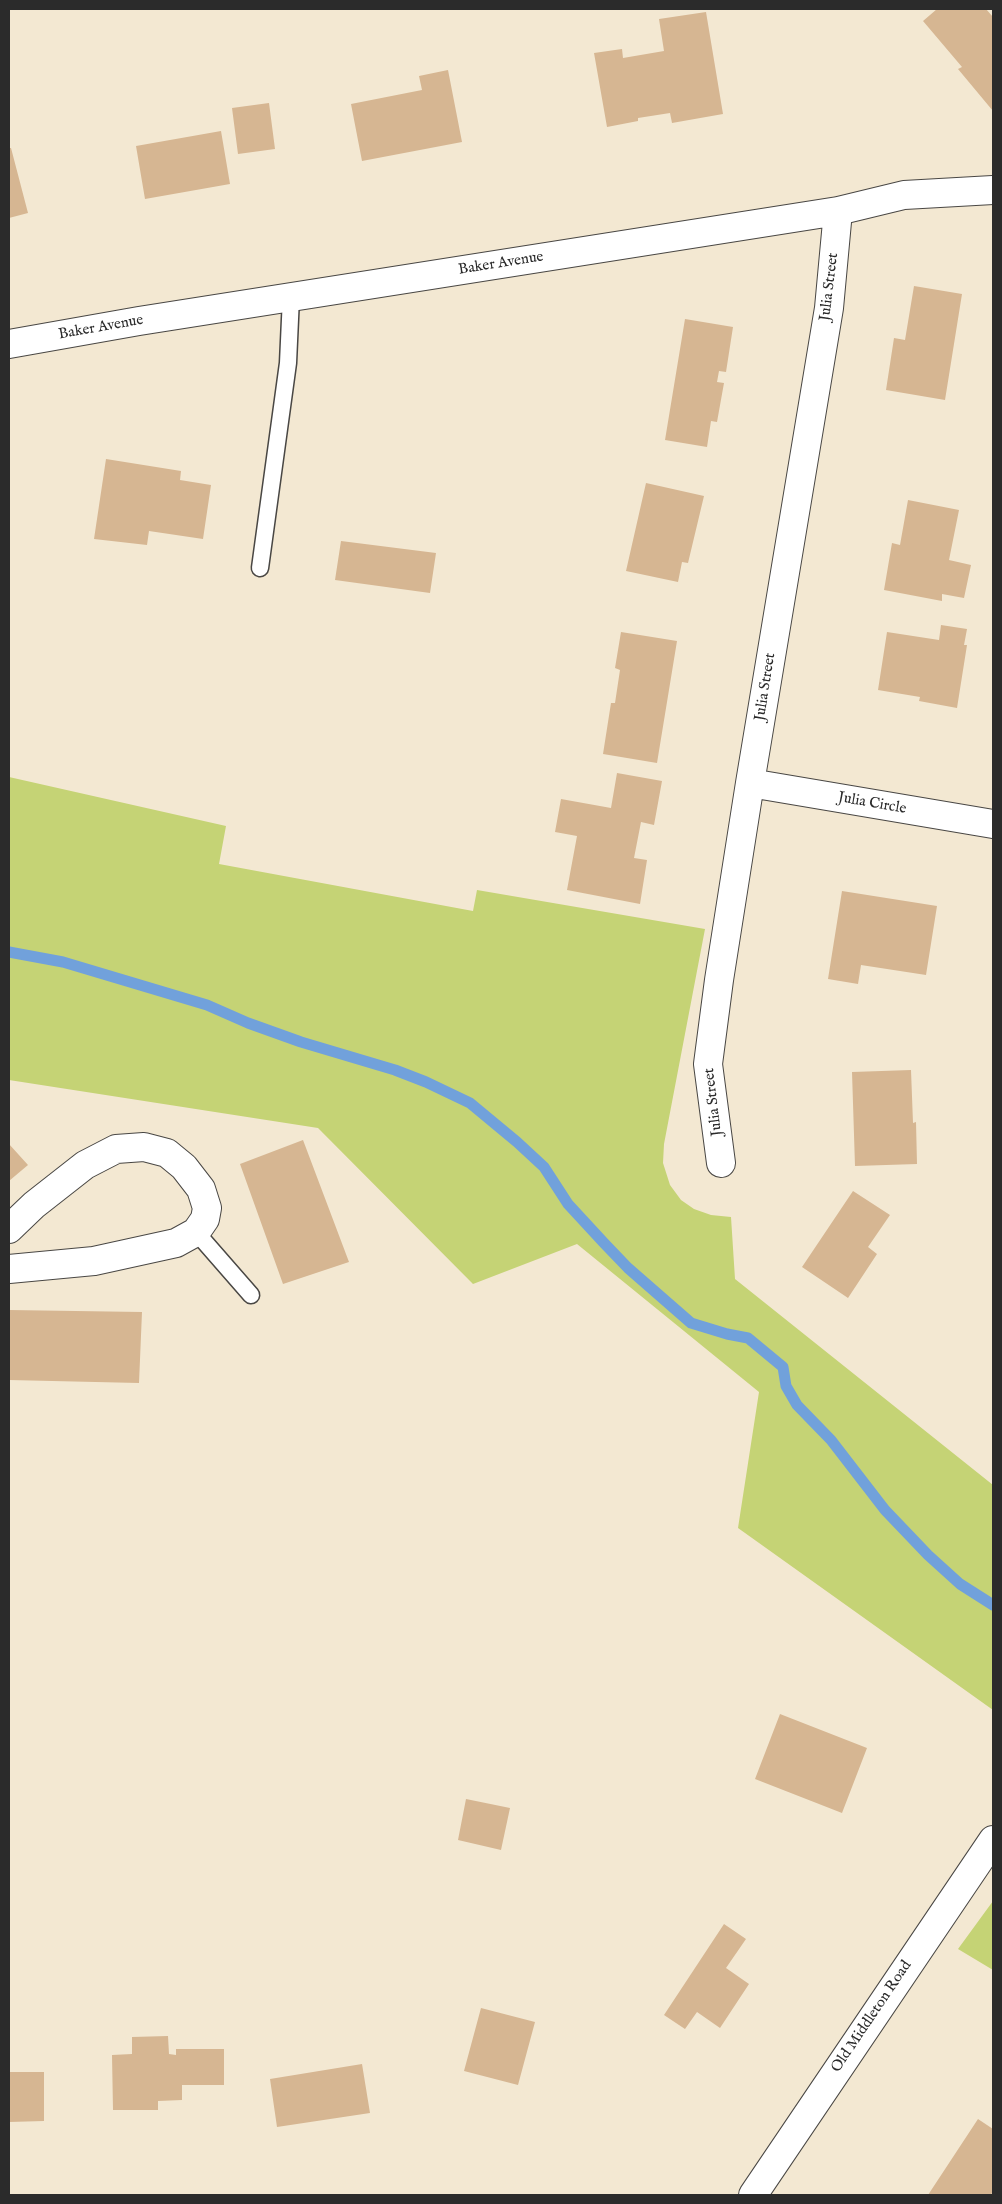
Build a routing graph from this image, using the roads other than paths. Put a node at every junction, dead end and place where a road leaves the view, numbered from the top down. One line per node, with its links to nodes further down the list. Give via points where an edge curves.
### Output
1 (993, 190): 2 (street, Baker Avenue, via 904,195)
2 (838, 212): 3 (street, Baker Avenue); 6 (street, Julia Street, via 829,308)
3 (290, 298): 4 (street, Baker Avenue); 5 (lane, via 288,363)
4 (9, 344)
5 (260, 568)
6 (750, 783): 7 (street, Julia Circle); 8 (street, Julia Street, via 708,1064)
7 (993, 824)
8 (721, 1163)
9 (9, 1229): 10 (street, via 85,1165 116,1149 144,1147 167,1154 184,1167 201,1189 207,1208 205,1219)
10 (196, 1232): 11 (street, via 176,1243 137,1253 94,1261); 12 (lane)
11 (9, 1269)
12 (251, 1295)
13 (993, 1840): 14 (street, Old Middleton Road)
14 (753, 2195)

